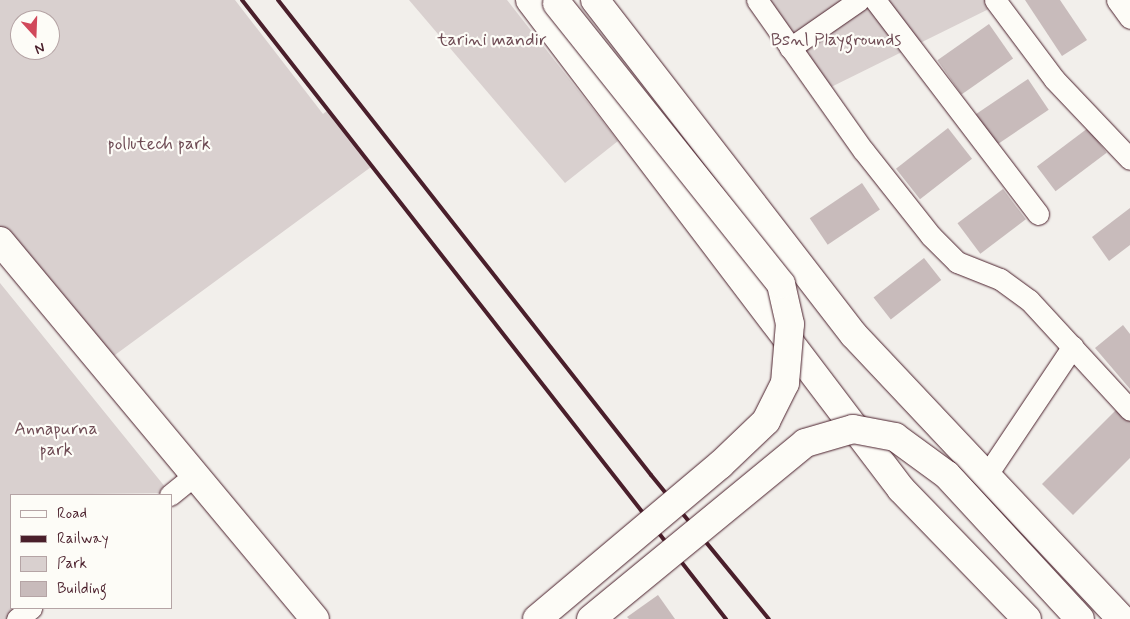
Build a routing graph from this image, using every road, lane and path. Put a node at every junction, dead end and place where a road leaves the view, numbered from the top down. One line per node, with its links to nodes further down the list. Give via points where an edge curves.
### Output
1 (530, 0): 24 (street, via 901,489)
2 (595, 0): 17 (street, via 854,335)
3 (757, 0): 10 (street)
4 (859, 0): 10 (street)
5 (875, 0): 12 (street)
6 (995, 0): 11 (street, via 1054,79)
7 (1117, 0): 9 (street)
8 (556, 1): 22 (street, bridge, via 781,284 790,324 785,383 766,421 720,465)
9 (1130, 18)
10 (790, 48): 14 (street, via 874,165 946,254 967,269 1015,288)
11 (1130, 158)
12 (1038, 214)
13 (0, 241): 16 (street)
14 (1073, 346): 15 (street); 17 (street)
15 (1130, 410)
16 (196, 474): 18 (street); 21 (street)
17 (986, 476): 26 (street)
18 (171, 494)
19 (30, 609): 20 (street)
20 (17, 619)
21 (315, 619)
22 (537, 619)
23 (591, 619): 25 (street, bridge, via 805,443 853,429 895,437 947,475)
24 (1028, 619)
25 (1080, 619)
26 (1122, 619)

